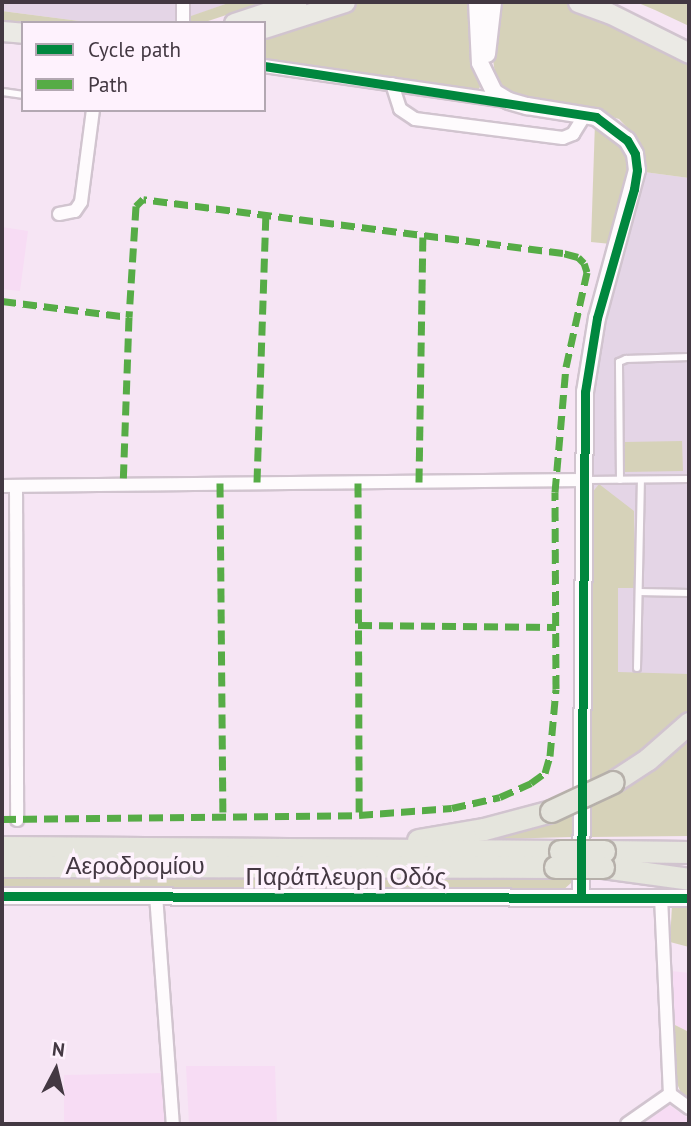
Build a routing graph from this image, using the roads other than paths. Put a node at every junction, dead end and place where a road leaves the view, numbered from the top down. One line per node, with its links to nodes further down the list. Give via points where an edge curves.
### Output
1 (183, 2): 8 (street)
2 (297, 2): 9 (main road)
3 (345, 2): 10 (main road)
4 (477, 2): 19 (street, via 484,74 494,92)
5 (493, 2): 19 (street, via 488,70)
6 (578, 2): 14 (main road)
7 (610, 2): 13 (main road)
8 (183, 21)
9 (240, 21)
10 (266, 27)
11 (2, 31): 12 (main road)
12 (21, 33)
13 (689, 40)
14 (689, 53)
15 (266, 66): 16 (street)
16 (392, 84): 19 (street); 21 (street, via 400,109 415,119 563,138 573,134)
17 (2, 92): 18 (lane)
18 (21, 95)
19 (509, 101): 21 (street)
20 (93, 112): 22 (street, via 81,202 75,211)
21 (585, 115): 25 (street, via 596,117 627,139 637,170 589,360)
22 (59, 214)
23 (689, 358): 26 (lane, via 619,362)
24 (689, 479): 27 (lane)
25 (584, 480): 26 (lane); 29 (street); 45 (street)
26 (620, 480): 27 (lane)
27 (641, 480): 30 (lane)
28 (2, 486): 29 (street)
29 (16, 486): 34 (street)
30 (639, 592): 31 (lane); 32 (lane)
31 (689, 593)
32 (637, 668)
33 (689, 723): 36 (highway, bridge, via 613,782 551,811 484,829)
34 (17, 820)
35 (2, 847): 36 (highway, Αεροδρομίου)
36 (350, 848): 38 (highway)
37 (689, 852): 39 (highway)
38 (558, 859): 39 (highway, Αεροδρομίου, bridge); 40 (highway, Αεροδρομίου)
39 (604, 859): 41 (highway); 42 (highway)
40 (2, 866)
41 (689, 869)
42 (689, 879)
43 (156, 895): 44 (street, Παράπλευρη Οδός); 45 (street, Παράπλευρη Οδός); 50 (street)
44 (2, 896)
45 (581, 897): 46 (street, Παράπλευρη Οδός)
46 (661, 897): 47 (street, Παράπλευρη Οδός); 48 (street)
47 (689, 898)
48 (670, 1094): 49 (street); 51 (street)
49 (689, 1108)
50 (173, 1124)
51 (628, 1124)

